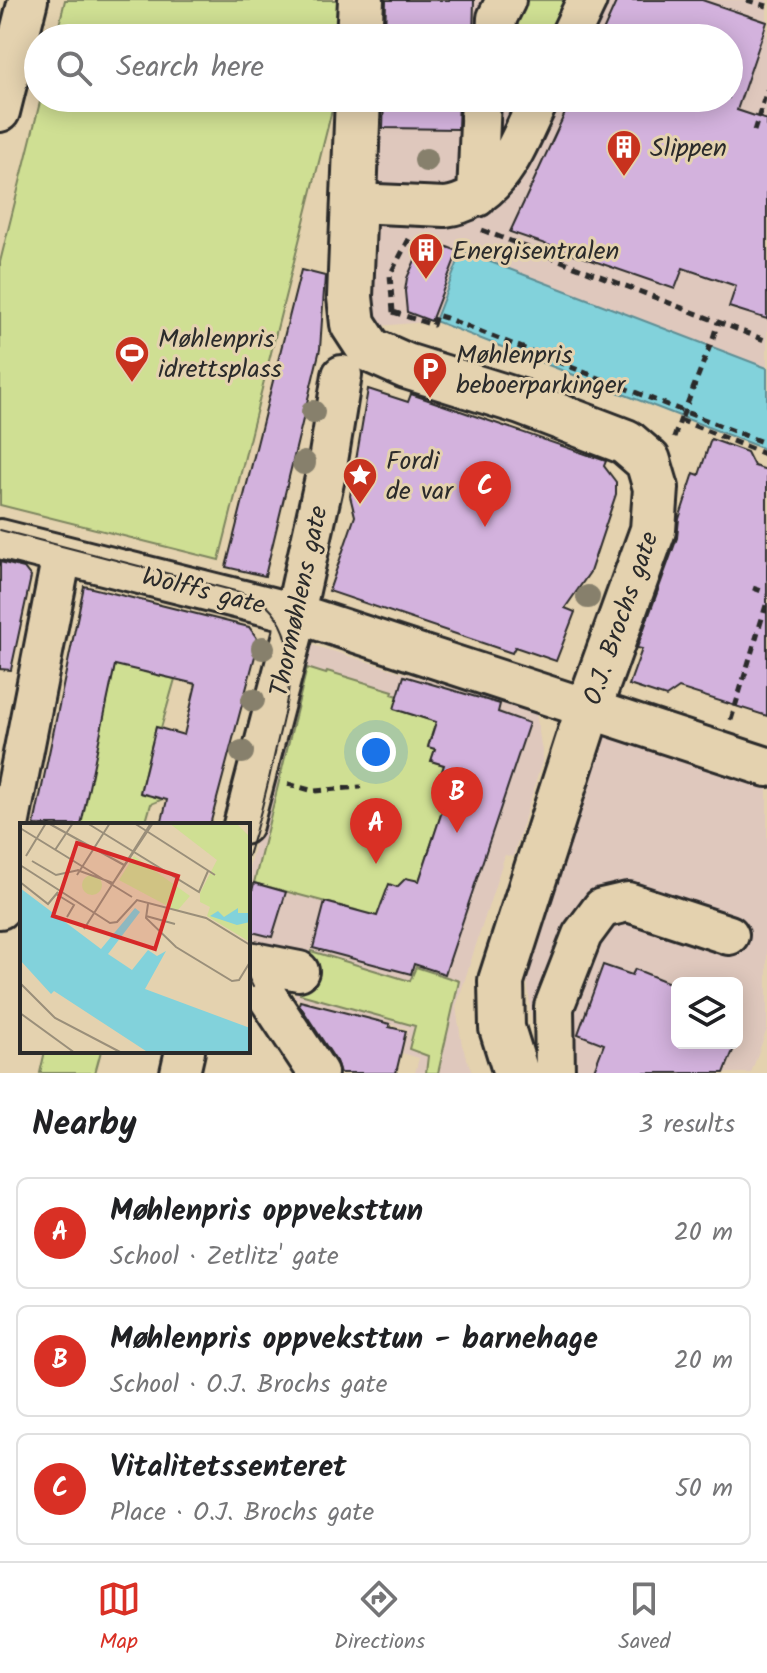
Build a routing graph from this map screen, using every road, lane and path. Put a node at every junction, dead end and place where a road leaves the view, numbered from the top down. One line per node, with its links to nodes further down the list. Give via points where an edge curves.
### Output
1 (28, 0): 13 (street)
2 (361, 0): 8 (main road)
3 (484, 0): 9 (street)
4 (506, 0): 10 (street)
5 (587, 0): 11 (street)
6 (747, 0): 7 (path)
7 (767, 6)
8 (360, 24)
9 (483, 24)
10 (497, 24)
11 (576, 24)
12 (767, 90): 17 (path)
13 (0, 112)
14 (357, 112): 19 (main road, Thormøhlens gate)
15 (480, 112): 18 (street)
16 (533, 112): 18 (street, via 499,178)
17 (754, 131)
18 (477, 197): 19 (street, via 445,207); 22 (path, via 477,229)
19 (354, 203): 24 (main road, Thormøhlens gate)
20 (422, 236): 21 (path, via 410,238 390,275)
21 (393, 312): 24 (path); 25 (path, via 433,325 436,315 446,318)
22 (718, 322): 23 (path); 26 (path, bridge, via 681,419)
23 (767, 341)
24 (353, 359): 32 (street, Thormøhlens gate); 33 (main road, O.J. Brochs gate, via 381,357 433,388 521,402 626,442 648,461 656,488 653,530)
25 (767, 444)
26 (767, 455)
27 (0, 539): 28 (street, Wolffs gate)
28 (62, 555): 32 (street, Wolffs gate); 39 (street, via 7,836 11,851)
29 (753, 588): 30 (path)
30 (767, 593)
31 (767, 602): 34 (path)
32 (295, 613): 33 (street, Wolffs gate); 36 (street, Thormøhlens gate)
33 (589, 707): 34 (street, Wolffs gate); 47 (main road, O.J. Brochs gate, via 501,981 502,1028)
34 (721, 752): 35 (street, Wolffs gate)
35 (767, 767)
36 (256, 777): 37 (path, via 314,791); 38 (street, Thormøhlens gate)
37 (361, 787)
38 (244, 823)
39 (6, 903)
40 (729, 935): 48 (street, via 628,902 602,908 582,935 554,1007)
41 (250, 961): 43 (street)
42 (250, 965): 46 (street)
43 (299, 971)
44 (185, 1053): 45 (street)
45 (180, 1073)
46 (318, 1073)
47 (516, 1073)
48 (555, 1073)

